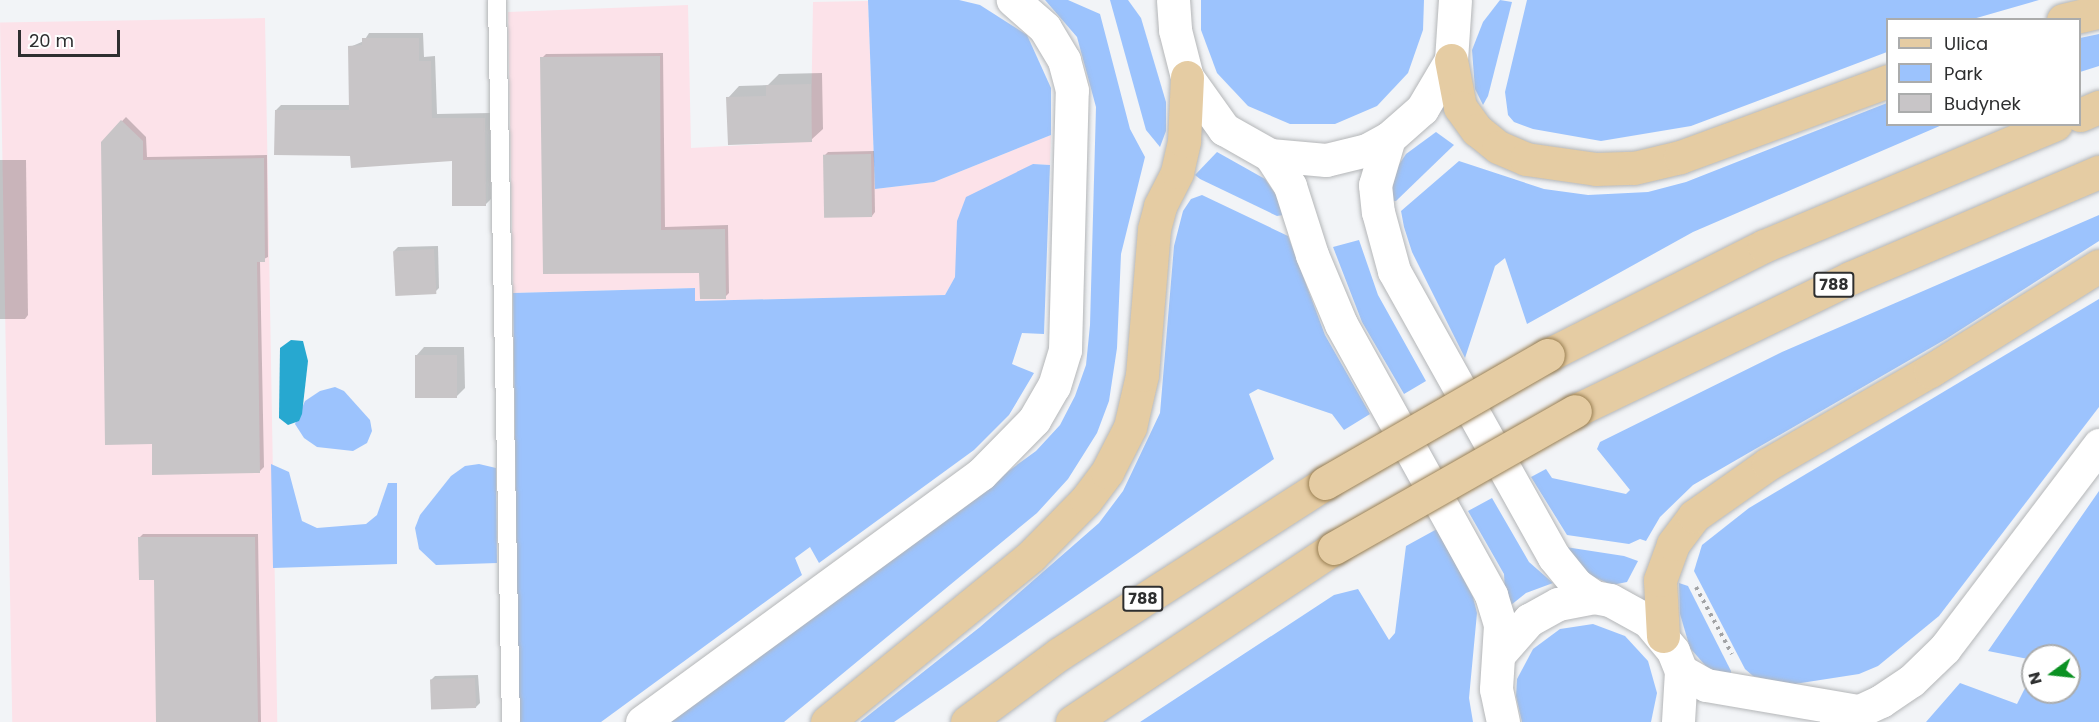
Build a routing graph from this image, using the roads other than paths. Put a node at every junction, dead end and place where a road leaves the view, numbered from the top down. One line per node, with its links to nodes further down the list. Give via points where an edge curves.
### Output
1 (497, 0): 23 (lane)
2 (1013, 0): 24 (main road, via 1045,28 1064,60 1072,90 1065,350 1054,386 1034,420 981,474)
3 (1171, 2): 8 (main road)
4 (1460, 4): 7 (main road)
5 (2099, 12): 6 (main road)
6 (2072, 18)
7 (1451, 60): 9 (main road, via 1460,107 1477,130 1498,147 1526,159 1596,169 1634,168 1680,158); 13 (main road, via 1422,110)
8 (1187, 77): 14 (main road, via 1224,129); 25 (main road, via 1184,141 1177,172 1154,229 1142,375 1130,427 1107,472 1086,500 1031,556)
9 (1886, 81)
10 (2099, 107): 11 (main road)
11 (2081, 114)
12 (2050, 126): 26 (main road, 788, bridge, via 1764,246 1548,355 1325,483 1059,654)
13 (1389, 138): 14 (main road, via 1367,150 1326,160); 18 (main road, via 1375,185 1381,228 1394,271 1554,557 1577,585)
14 (1270, 155): 20 (main road, via 1290,186 1312,255 1341,324 1491,595 1500,625)
15 (2099, 172): 27 (main road, 788, bridge, via 1890,259 1575,411 1334,548)
16 (2099, 266): 19 (main road, via 1930,371 1768,464 1694,516 1672,544 1660,580)
17 (2099, 445): 22 (main road, via 1945,648 1911,681)
18 (1594, 597): 19 (main road, via 1633,611); 20 (main road, via 1571,600 1529,620)
19 (1663, 636): 21 (main road)
20 (1501, 651): 28 (main road, via 1496,690)
21 (1682, 671): 22 (main road, via 1715,687); 29 (main road)
22 (1847, 716)
23 (511, 722)
24 (642, 722)
25 (827, 722)
26 (967, 722)
27 (1072, 722)
28 (1503, 722)
29 (1678, 722)

